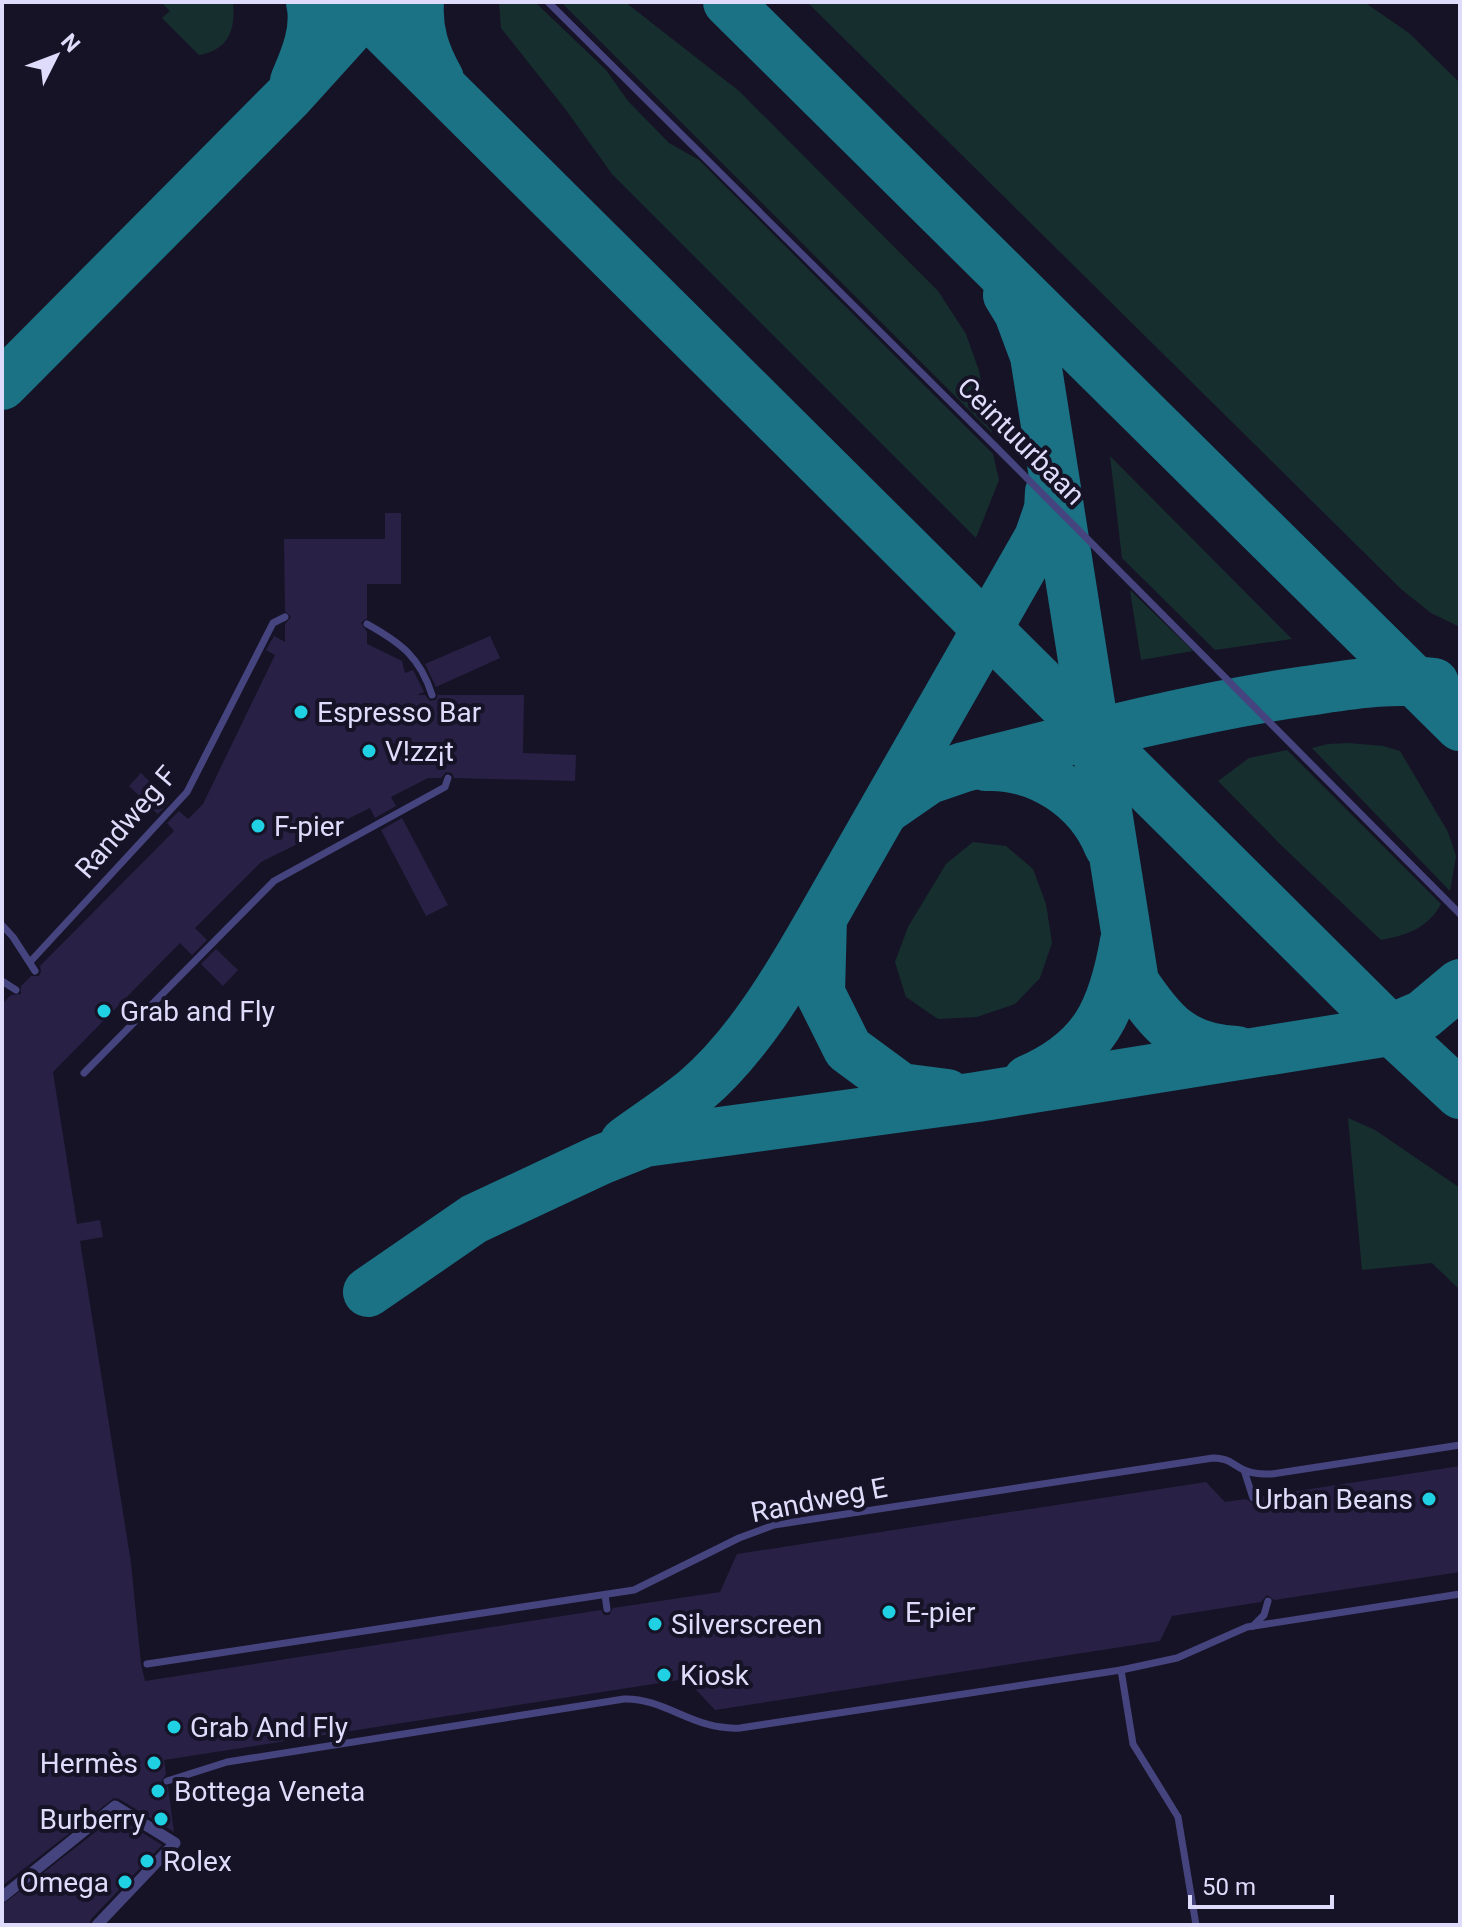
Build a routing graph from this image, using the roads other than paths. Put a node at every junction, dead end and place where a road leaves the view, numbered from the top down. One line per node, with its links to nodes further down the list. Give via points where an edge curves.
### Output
1 (548, 2): 6 (lane, Ceintuurbaan)
2 (285, 617): 8 (lane, Randweg F, via 273,623 187,792)
3 (367, 624): 4 (lane, via 399,642 420,665)
4 (432, 695)
5 (448, 778): 12 (lane, via 445,787 274,881)
6 (1460, 914)
7 (2, 925): 8 (lane)
8 (30, 962): 9 (lane)
9 (35, 971)
10 (2, 981): 11 (lane)
11 (16, 990)
12 (84, 1073)
13 (1460, 1445): 14 (lane, Randweg E, via 1272,1474)
14 (1244, 1470): 15 (lane); 17 (lane, Randweg E, via 1227,1459 1213,1458 774,1525 634,1590)
15 (1253, 1498)
16 (1460, 1594): 20 (lane)
17 (605, 1595): 19 (lane); 21 (lane, Randweg E)
18 (1268, 1601): 20 (lane)
19 (607, 1609)
20 (1253, 1626): 22 (lane, via 1177,1658)
21 (147, 1664)
22 (1121, 1670): 24 (lane, via 740,1728 705,1726 648,1701); 28 (lane, via 1133,1744 1178,1817)
23 (618, 1690): 24 (lane)
24 (620, 1700): 25 (lane, via 227,1762)
25 (167, 1781)
26 (2, 1897): 27 (street, via 115,1806 175,1843)
27 (97, 1925)
28 (1196, 1925)

